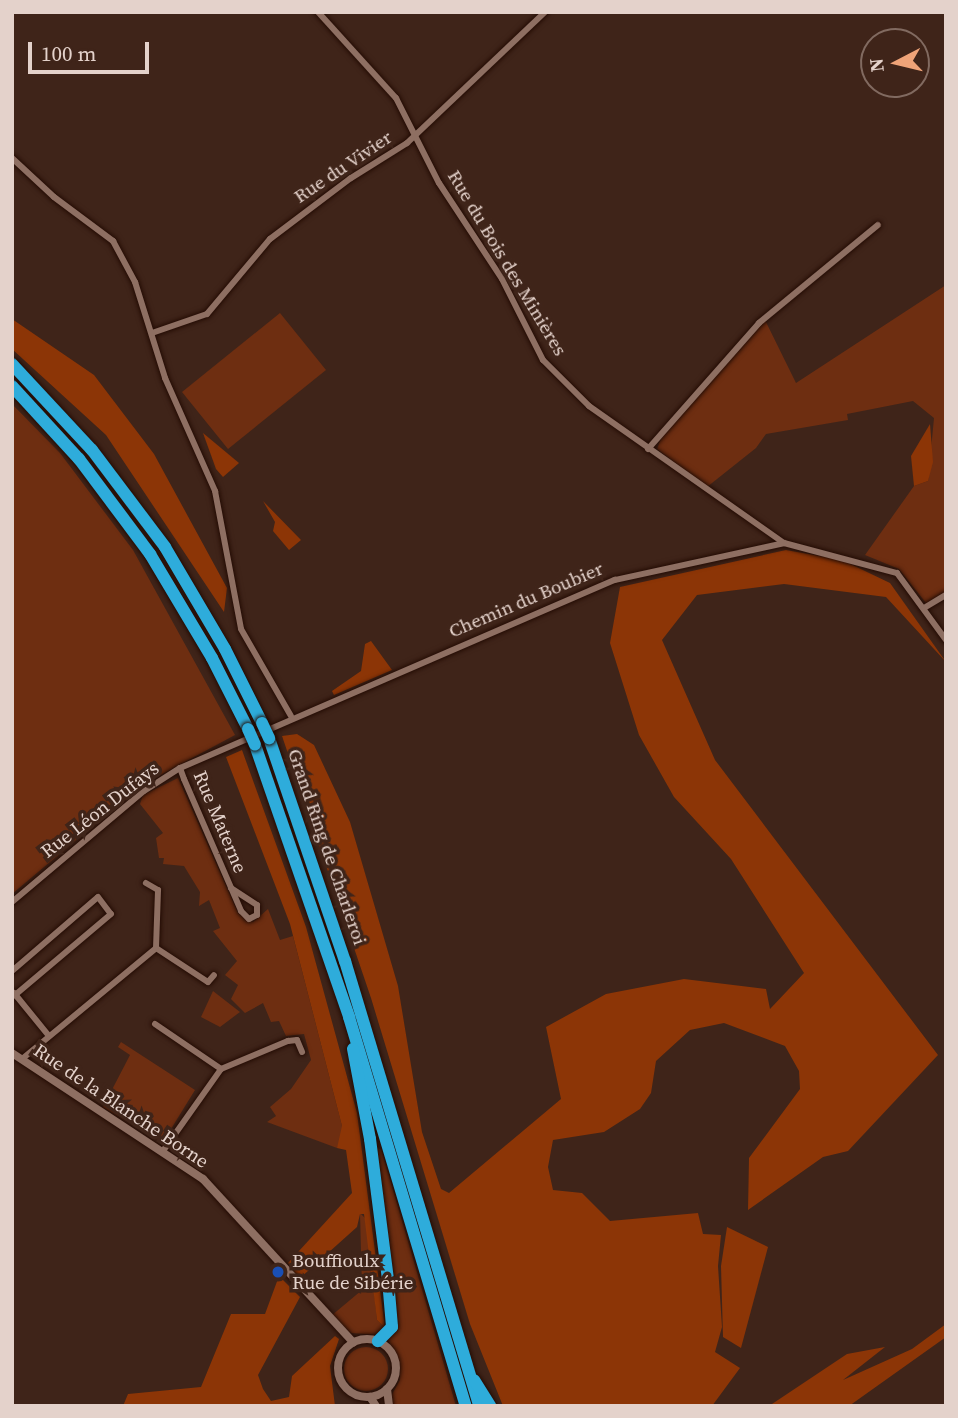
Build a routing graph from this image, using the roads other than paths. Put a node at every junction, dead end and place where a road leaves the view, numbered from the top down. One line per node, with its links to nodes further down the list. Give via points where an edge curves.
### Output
1 (318, 12): 3 (street, Rue du Bois des Minières, via 396,98)
2 (545, 12): 3 (street, Rue du Vivier)
3 (414, 136): 6 (street, Rue du Vivier, via 270,239 208,314); 9 (street, Rue du Bois des Minières, via 502,279 543,360 589,406)
4 (12, 158): 6 (street, via 113,241)
5 (877, 225): 9 (street, via 759,323)
6 (152, 332): 14 (street, via 165,378 215,491 241,629)
7 (12, 364): 33 (highway, Grand Ring de Charleroi, bridge, via 92,450 165,547 269,738 345,961)
8 (12, 386): 23 (highway, Grand Ring de Charleroi, bridge, via 79,459 150,554 212,658 255,745)
9 (648, 449): 10 (street, Rue du Bois des Minières)
10 (784, 543): 12 (street, via 897,573); 14 (street, Chemin du Boubier, via 615,580)
11 (946, 596): 12 (street)
12 (924, 608): 13 (street)
13 (946, 640)
14 (290, 716): 15 (street, Rue Léon Dufays)
15 (180, 768): 17 (street, Rue Materne); 18 (street, Rue Léon Dufays, via 144,791)
16 (146, 883): 19 (street, via 158,890)
17 (231, 888): 17 (street, Rue Materne, via 241,911 249,919 257,915 257,905)
18 (12, 902)
19 (156, 948): 21 (street, via 208,982); 25 (street)
20 (12, 971): 22 (street, via 98,897 111,914)
21 (214, 975)
22 (13, 993): 25 (street)
23 (349, 1017): 31 (highway, via 388,1280 392,1326); 38 (highway, Grand Ring de Charleroi)
24 (155, 1024): 29 (street)
25 (49, 1036): 28 (street)
26 (302, 1052): 29 (street, via 297,1040 288,1041)
27 (12, 1053): 28 (street, Rue de la Blanche Borne)
28 (22, 1059): 30 (street, Rue de la Blanche Borne)
29 (221, 1069): 30 (street)
30 (163, 1152): 32 (street, Rue de la Blanche Borne, via 203,1179)
31 (378, 1341): 32 (street); 34 (street, via 396,1362 395,1377)
32 (353, 1342): 35 (street, via 340,1357 339,1377 352,1393)
33 (470, 1376): 39 (highway, Grand Ring de Charleroi); 40 (highway)
34 (387, 1389): 35 (street); 37 (street)
35 (370, 1397): 36 (street)
36 (376, 1406)
37 (389, 1406)
38 (466, 1406)
39 (479, 1406)
40 (490, 1406)

